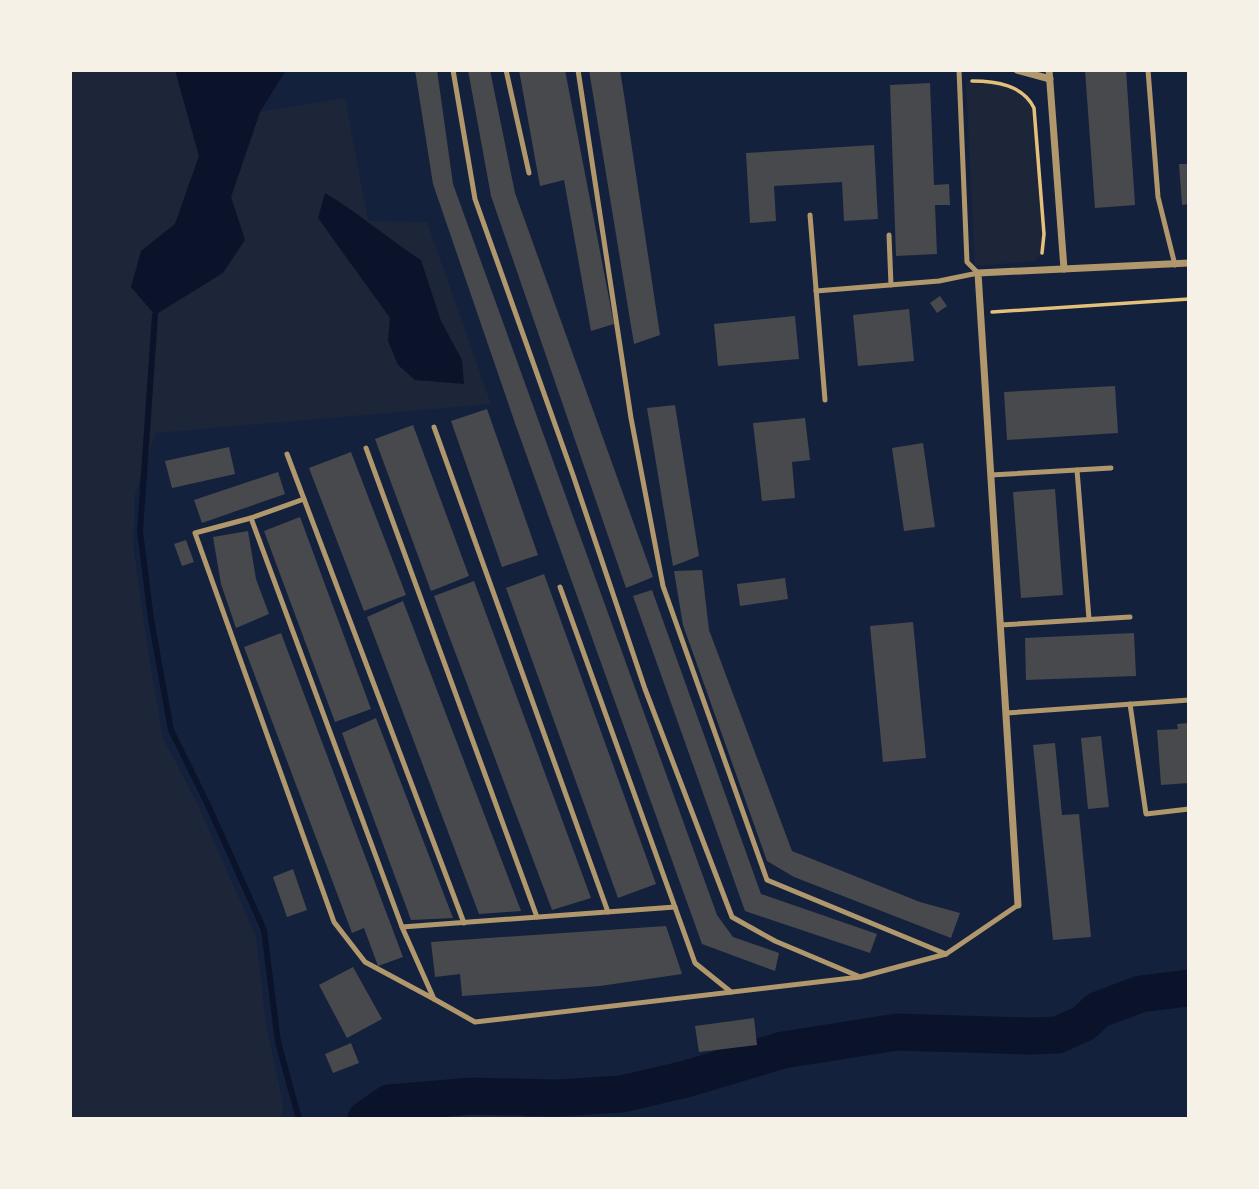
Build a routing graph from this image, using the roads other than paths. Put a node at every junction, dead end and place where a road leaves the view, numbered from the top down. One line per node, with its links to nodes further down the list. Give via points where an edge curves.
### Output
1 (453, 70): 42 (lane, via 475,199 645,689 732,917 775,942)
2 (506, 70): 9 (lane)
3 (578, 70): 41 (lane, via 631,418 663,586 767,880)
4 (958, 70): 15 (lane, via 967,262)
5 (1017, 70): 8 (street)
6 (1049, 70): 8 (street)
7 (1148, 70): 13 (lane, via 1158,197)
8 (1050, 79): 14 (street)
9 (529, 173)
10 (810, 215): 17 (lane)
11 (889, 235): 16 (lane)
12 (1189, 263): 13 (street)
13 (1175, 265): 14 (street)
14 (1064, 269): 15 (street)
15 (978, 273): 16 (lane); 24 (street)
16 (891, 285): 17 (lane)
17 (816, 291): 18 (lane)
18 (825, 400)
19 (434, 427): 37 (lane)
20 (366, 448): 38 (lane)
21 (287, 454): 25 (lane)
22 (1111, 468): 23 (lane)
23 (1077, 470): 24 (lane); 29 (lane)
24 (991, 475): 30 (street)
25 (304, 499): 26 (lane); 39 (lane)
26 (251, 519): 40 (lane); 44 (lane, via 195,533 334,922 365,962)
27 (560, 587): 36 (lane)
28 (1130, 617): 29 (lane)
29 (1089, 619): 30 (lane)
30 (1000, 625): 33 (street)
31 (1189, 700): 32 (lane)
32 (1130, 704): 33 (lane); 34 (lane, via 1146,814)
33 (1006, 713): 35 (street)
34 (1189, 809)
35 (1018, 905): 41 (lane)
36 (675, 907): 37 (lane); 43 (lane, via 695,964)
37 (608, 912): 38 (lane)
38 (537, 917): 39 (lane)
39 (464, 923): 40 (lane)
40 (402, 927): 44 (lane)
41 (946, 954): 42 (lane)
42 (860, 977): 43 (lane)
43 (731, 992): 44 (lane, via 475,1021)
44 (434, 999)

